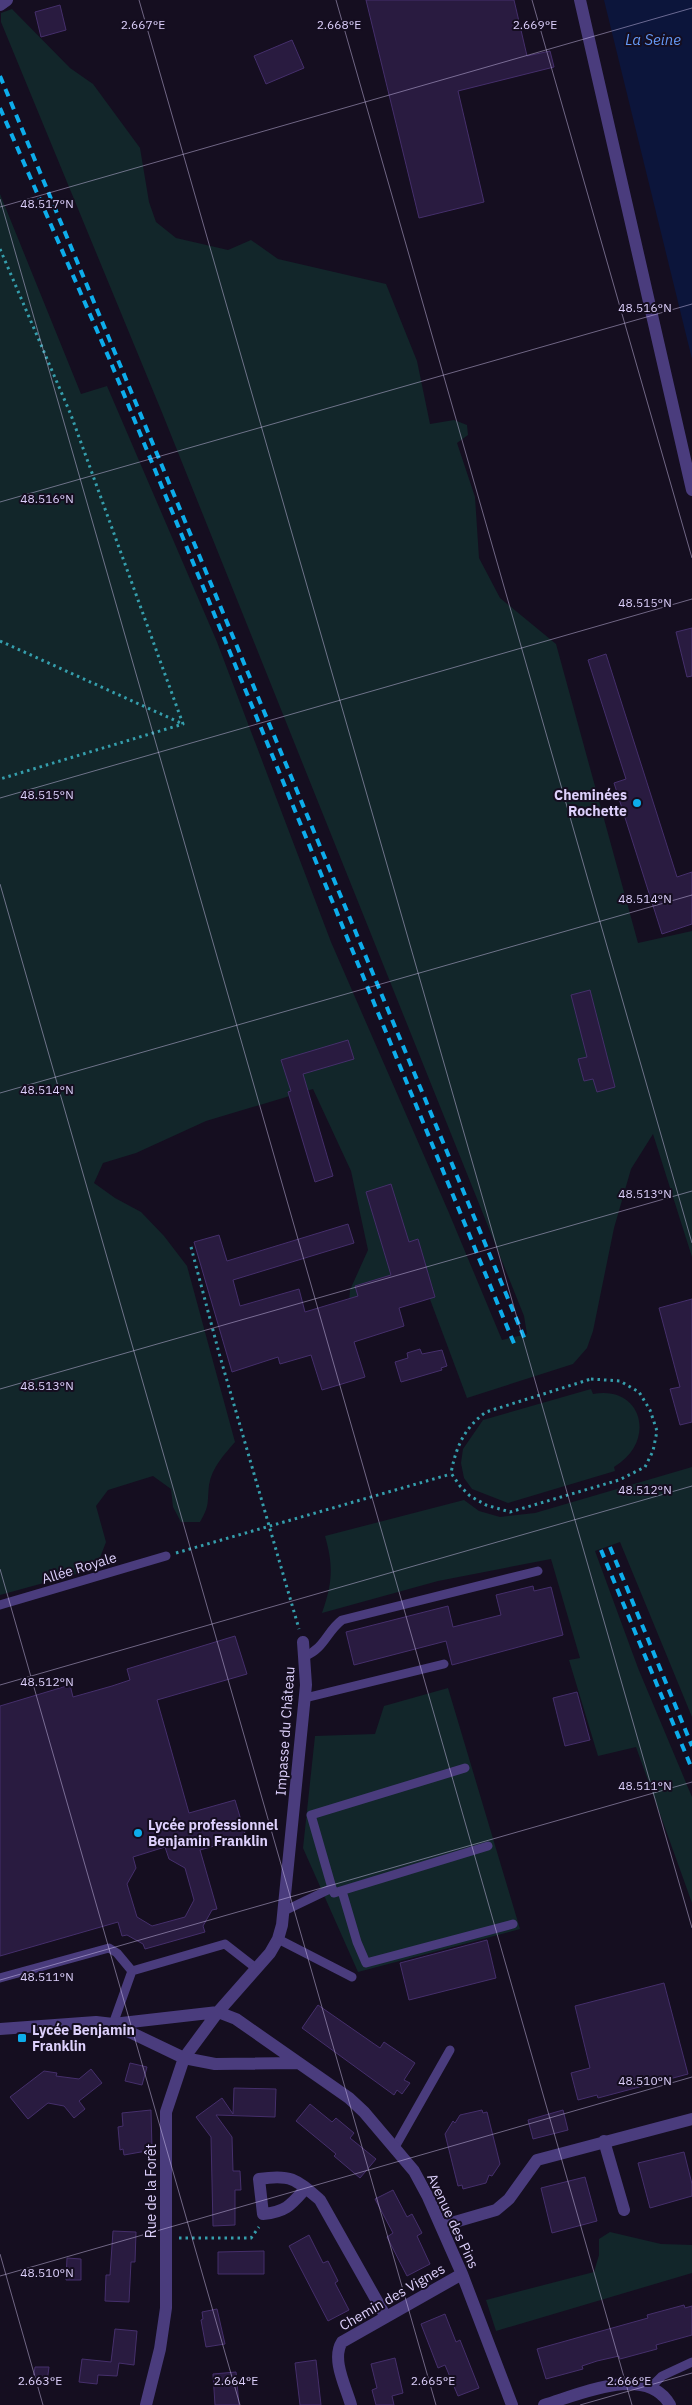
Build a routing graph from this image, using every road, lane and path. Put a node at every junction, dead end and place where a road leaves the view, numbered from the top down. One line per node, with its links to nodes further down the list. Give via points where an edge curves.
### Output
1 (7, 0): 3 (street)
2 (580, 0): 5 (street)
3 (0, 4)
4 (0, 249): 7 (path, via 71,415)
5 (692, 490)
6 (0, 641): 7 (path)
7 (183, 724): 8 (path)
8 (0, 779)
9 (192, 1247): 11 (path, via 218,1353)
10 (451, 1473): 10 (path, via 464,1433 486,1412 591,1380 620,1381 639,1392 657,1431 653,1451 645,1467 619,1480 510,1512 470,1496); 11 (path)
11 (268, 1526): 12 (path); 15 (path)
12 (166, 1556): 14 (lane, Allée Royale)
13 (538, 1571): 16 (lane, via 342,1620 315,1652)
14 (0, 1605)
15 (303, 1642): 16 (street, Impasse du Château)
16 (305, 1656): 18 (street, Impasse du Château)
17 (444, 1664): 18 (lane)
18 (305, 1698): 22 (street, Impasse du Château)
19 (465, 1768): 21 (lane, via 311,1815)
20 (488, 1846): 21 (lane)
21 (337, 1889): 22 (lane); 23 (lane, via 366,1963)
22 (284, 1911): 24 (street, Impasse du Château)
23 (513, 1924)
24 (278, 1940): 25 (street, Impasse du Château); 27 (lane)
25 (257, 1969): 26 (lane, via 225,1944); 29 (street, Impasse du Château)
26 (132, 1971): 28 (lane, via 109,1948); 30 (lane)
27 (352, 1977)
28 (0, 1978)
29 (218, 2012): 30 (street); 33 (street, Impasse du Château); 34 (street, Avenue des Pins, via 236,2019)
30 (113, 2024): 31 (street); 33 (street)
31 (0, 2029)
32 (450, 2050): 37 (lane)
33 (184, 2058): 34 (street, via 215,2064); 42 (street, Rue de la Forêt, via 166,2112)
34 (298, 2063): 37 (street, Avenue des Pins, via 354,2103)
35 (692, 2119): 36 (street)
36 (604, 2141): 39 (street); 41 (street, via 537,2160 509,2199 496,2210)
37 (395, 2147): 41 (street, Avenue des Pins, via 414,2171)
38 (306, 2188): 40 (street, via 291,2205 279,2212); 40 (street, via 289,2177 259,2178); 44 (street, via 320,2200)
39 (624, 2210)
40 (263, 2214): 42 (path, via 258,2230 251,2238)
41 (441, 2226): 43 (street, Avenue des Pins)
42 (166, 2238): 47 (street, Rue de la Forêt, via 166,2308)
43 (462, 2274): 44 (street, Chemin des Vignes); 49 (street, Avenue des Pins)
44 (386, 2317): 48 (street, Chemin des Vignes, via 342,2342 337,2349)
45 (692, 2362): 46 (lane, via 662,2376)
46 (651, 2387): 50 (street, via 633,2383 610,2386); 51 (street)
47 (146, 2405)
48 (352, 2405)
49 (512, 2405)
50 (544, 2405)
51 (670, 2405)

